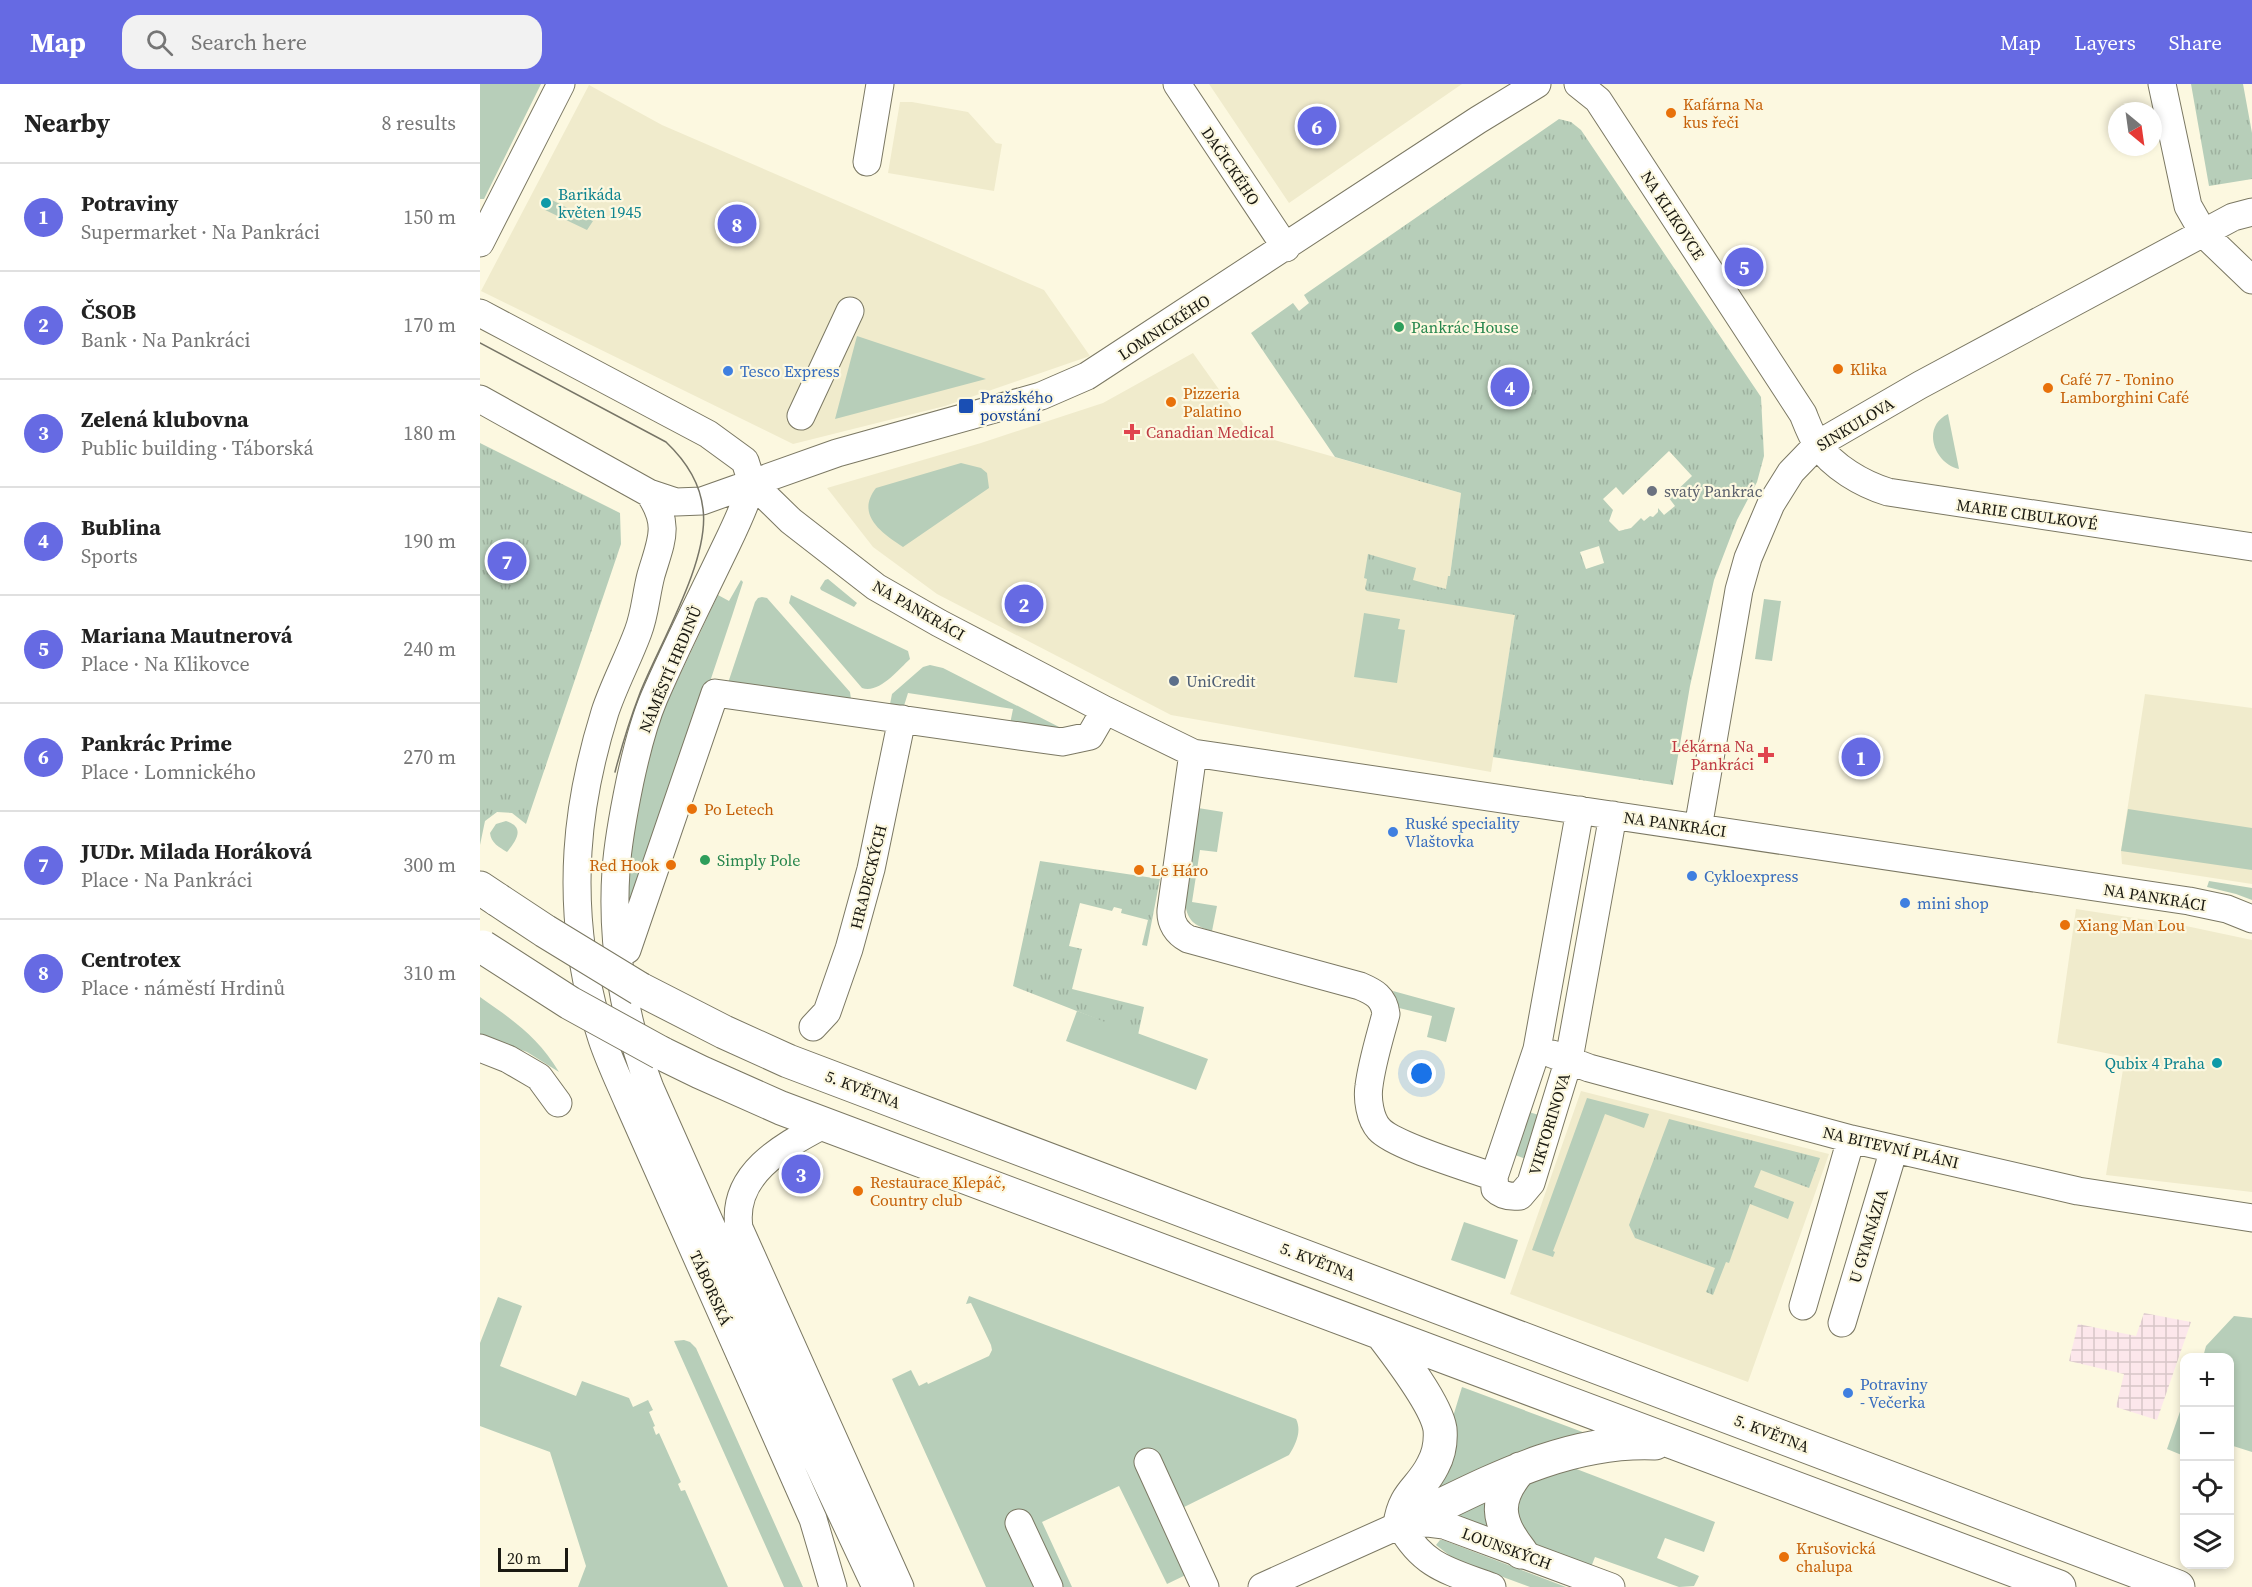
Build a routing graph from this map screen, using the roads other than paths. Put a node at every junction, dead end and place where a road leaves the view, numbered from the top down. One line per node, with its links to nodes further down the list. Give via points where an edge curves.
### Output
1 (561, 84): 10 (street)
2 (880, 84): 7 (street)
3 (1177, 84): 11 (street, DAČICKÉHO)
4 (1537, 84): 11 (street, LOMNICKÉHO)
5 (1578, 84): 17 (street, NA KLIKOVCE, via 1598,100 1803,414)
6 (2163, 84): 9 (street, via 2188,206)
7 (867, 162)
8 (2252, 212): 9 (street, SINKULOVA, via 2233,217)
9 (2204, 234): 12 (street); 17 (street, SINKULOVA, via 1920,385)
10 (480, 243)
11 (1286, 248): 18 (street, LOMNICKÉHO, via 1078,380 1041,396 837,453)
12 (2252, 279)
13 (850, 311): 16 (street)
14 (480, 313): 18 (street, NA PANKRÁCI, via 708,434 745,461)
15 (480, 399): 19 (street)
16 (801, 416)
17 (1818, 444): 21 (street, MARIE CIBULKOVÉ, via 1844,470 1888,492); 27 (street, SINKULOVA, via 1791,472 1776,496 1748,558 1739,590)
18 (752, 483): 19 (street, via 702,501 676,502); 20 (street, via 690,517); 22 (street, NA PANKRÁCI, via 791,520 876,587); 37 (street, NÁMĚSTÍ HRDINŮ, via 739,519 654,699 639,741 619,839 615,901 626,1008 639,1060)
19 (649, 494): 20 (street, via 660,512)
20 (662, 545): 52 (street, TÁBORSKÁ, via 639,630 606,709 592,758 582,811 578,931 588,990 603,1040 813,1520)
21 (2252, 547)
22 (1105, 710): 23 (street, via 1090,736 1062,742); 24 (street, NA PANKRÁCI)
23 (902, 719): 31 (street, via 715,693); 32 (street, HRADECKÝCH, via 871,869 849,949 827,1012)
24 (1193, 753): 25 (street, NA PANKRÁCI); 41 (street, via 1170,916 1176,928 1188,939 1377,994 1386,1014 1368,1087 1375,1124 1399,1142)
25 (1580, 810): 26 (street, NA PANKRÁCI); 34 (street, VIKTORINOVA)
26 (1613, 815): 27 (street, NA PANKRÁCI); 35 (street, VIKTORINOVA)
27 (1698, 828): 29 (street, NA PANKRÁCI, via 2189,901)
28 (489, 894): 61 (main road, 5. KVĚTNA, bridge, via 640,989 788,1061)
29 (2252, 919)
30 (482, 946): 38 (main road, bridge, via 570,1003 661,1053)
31 (627, 950)
32 (813, 1027)
33 (480, 1048): 36 (street, via 539,1077)
34 (1537, 1049): 35 (street, NA BITEVNÍ PLÁNI); 41 (street, VIKTORINOVA)
35 (1569, 1059): 39 (street, NA BITEVNÍ PLÁNI, via 1589,1068); 41 (street, VIKTORINOVA, via 1526,1191 1512,1197 1499,1193)
36 (558, 1103)
37 (659, 1110): 53 (street, TÁBORSKÁ)
38 (825, 1124): 45 (main road); 54 (street, via 785,1146 751,1176 741,1198 739,1228)
39 (1851, 1139): 40 (street, NA BITEVNÍ PLÁNI); 43 (street)
40 (1894, 1149): 42 (street, NA BITEVNÍ PLÁNI, via 2078,1191); 44 (street, U GYMNÁZIA)
41 (1494, 1177)
42 (2252, 1218)
43 (1803, 1306)
44 (1842, 1323)
45 (1382, 1334): 46 (main road); 50 (main road, via 1428,1402 1440,1427 1434,1465 1408,1497)
46 (1681, 1446): 48 (main road, via 1640,1442 1600,1445 1562,1453); 60 (main road)
47 (1148, 1462): 56 (street)
48 (1520, 1469): 50 (main road); 51 (main road, via 1505,1488 1500,1508 1510,1538)
49 (1019, 1523): 55 (street)
50 (1400, 1525): 51 (street, LOUNSKÝCH, via 1444,1525); 57 (street, LOUNSKÝCH); 58 (street, via 1424,1558)
51 (1521, 1552): 59 (street, LOUNSKÝCH)
52 (833, 1587)
53 (876, 1587)
54 (900, 1587)
55 (1049, 1587)
56 (1205, 1587)
57 (1262, 1587)
58 (1492, 1587)
59 (1611, 1587)
60 (2059, 1587)
61 (2178, 1587)

